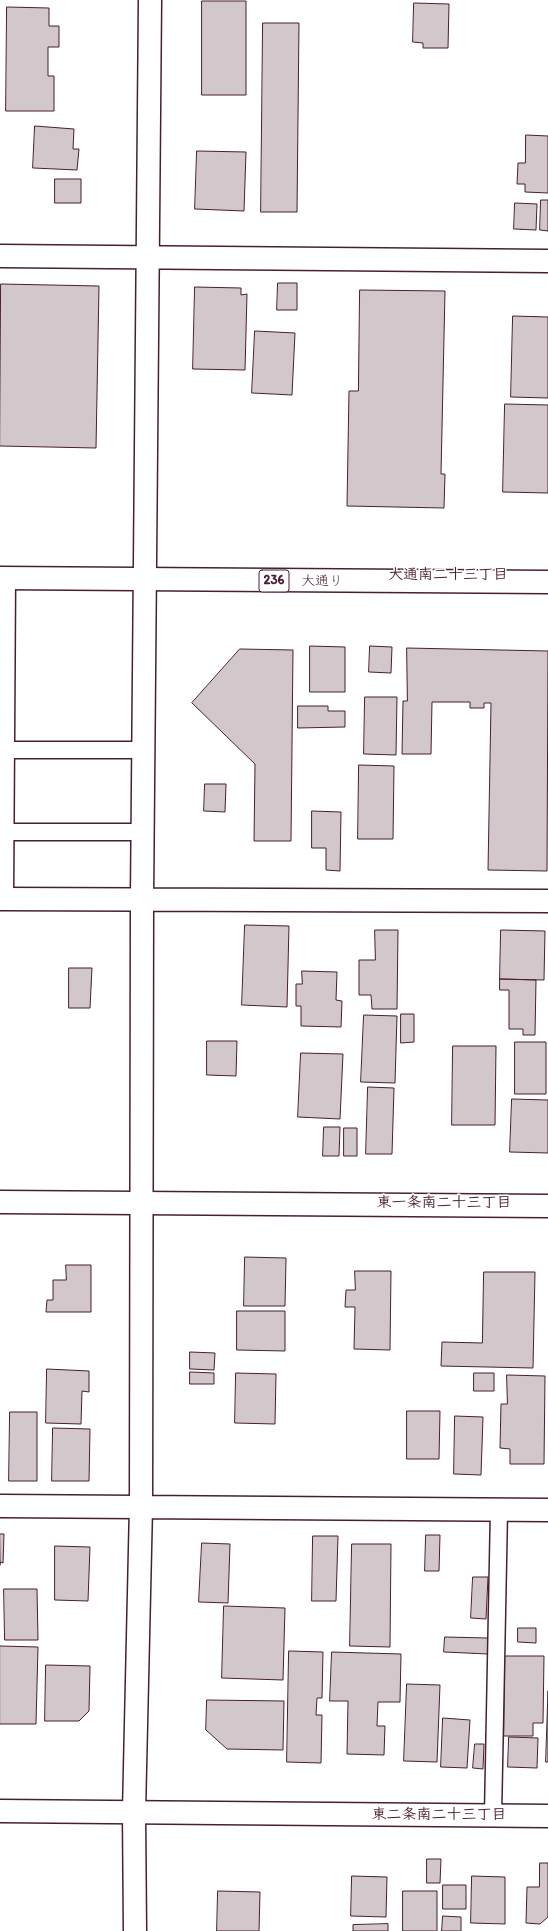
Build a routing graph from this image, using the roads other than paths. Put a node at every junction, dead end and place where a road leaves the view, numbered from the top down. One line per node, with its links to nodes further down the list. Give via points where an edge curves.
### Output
1 (150, 0): 3 (main road)
2 (0, 256): 3 (main road)
3 (148, 256): 4 (main road); 6 (main road)
4 (548, 262)
5 (4, 578): 6 (main road, 大通り / 236); 8 (lane)
6 (145, 580): 7 (main road, 大通り / 236); 9 (main road)
7 (548, 582)
8 (5, 750): 9 (lane); 10 (lane)
9 (143, 750): 11 (main road)
10 (5, 832): 11 (lane); 12 (lane)
11 (143, 832): 13 (main road)
12 (2, 899): 13 (main road)
13 (142, 899): 14 (main road); 16 (main road)
14 (548, 901)
15 (0, 1202): 16 (main road)
16 (142, 1203): 17 (main road); 19 (main road)
17 (548, 1206)
18 (0, 1506): 19 (main road)
19 (141, 1506): 20 (main road); 23 (main road)
20 (499, 1510): 21 (main road); 24 (lane)
21 (548, 1510)
22 (0, 1811): 23 (main road)
23 (134, 1812): 24 (main road); 26 (main road)
24 (493, 1816): 25 (main road)
25 (548, 1816)
26 (135, 1931)

